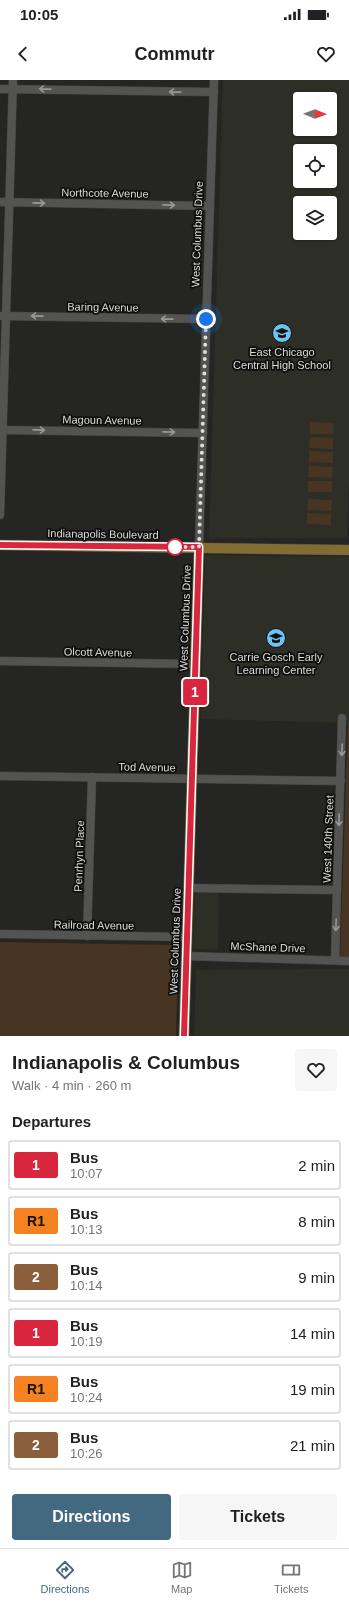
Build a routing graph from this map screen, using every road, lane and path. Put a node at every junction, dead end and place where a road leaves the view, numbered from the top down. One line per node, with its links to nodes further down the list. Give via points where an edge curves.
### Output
1 (13, 80): 4 (street)
2 (214, 80): 5 (street, West Columbus Drive)
3 (0, 89): 4 (street)
4 (13, 89): 5 (street, one-way to 4); 7 (street)
5 (214, 92): 8 (street, West Columbus Drive)
6 (0, 202): 7 (street, Northcote Avenue)
7 (10, 202): 8 (street, Northcote Avenue, one-way to 8); 9 (street)
8 (210, 206): 10 (street, West Columbus Drive)
9 (3, 316): 10 (street, Baring Avenue, one-way to 9); 11 (street)
10 (206, 319): 12 (street, West Columbus Drive)
11 (1, 430): 12 (street, Magoun Avenue, one-way to 12); 13 (street)
12 (203, 432): 15 (street, West Columbus Drive)
13 (0, 514)
14 (0, 545): 15 (main road, Indianapolis Boulevard)
15 (199, 547): 16 (main road, Indianapolis Boulevard); 18 (main road, West Columbus Drive)
16 (349, 550)
17 (0, 661): 18 (street, Olcott Avenue)
18 (196, 664): 22 (main road, West Columbus Drive)
19 (342, 718): 23 (street, West 140th Street, one-way to 23)
20 (0, 776): 21 (street, Tod Avenue)
21 (92, 777): 22 (street, Tod Avenue); 27 (street, Penrhyn Place)
22 (192, 779): 23 (street, Tod Avenue); 24 (main road, West Columbus Drive)
23 (341, 781): 25 (street, West 140th Street, one-way to 25)
24 (188, 888): 25 (street); 28 (main road, West Columbus Drive)
25 (337, 890): 30 (street, West 140th Street, one-way to 30)
26 (0, 934): 27 (street, Railroad Avenue)
27 (87, 936): 28 (street, Railroad Avenue)
28 (187, 937): 29 (main road, West Columbus Drive)
29 (186, 956): 30 (street, McShane Drive); 32 (main road, West Columbus Drive)
30 (335, 960): 31 (street, McShane Drive)
31 (349, 961)
32 (184, 1036)

